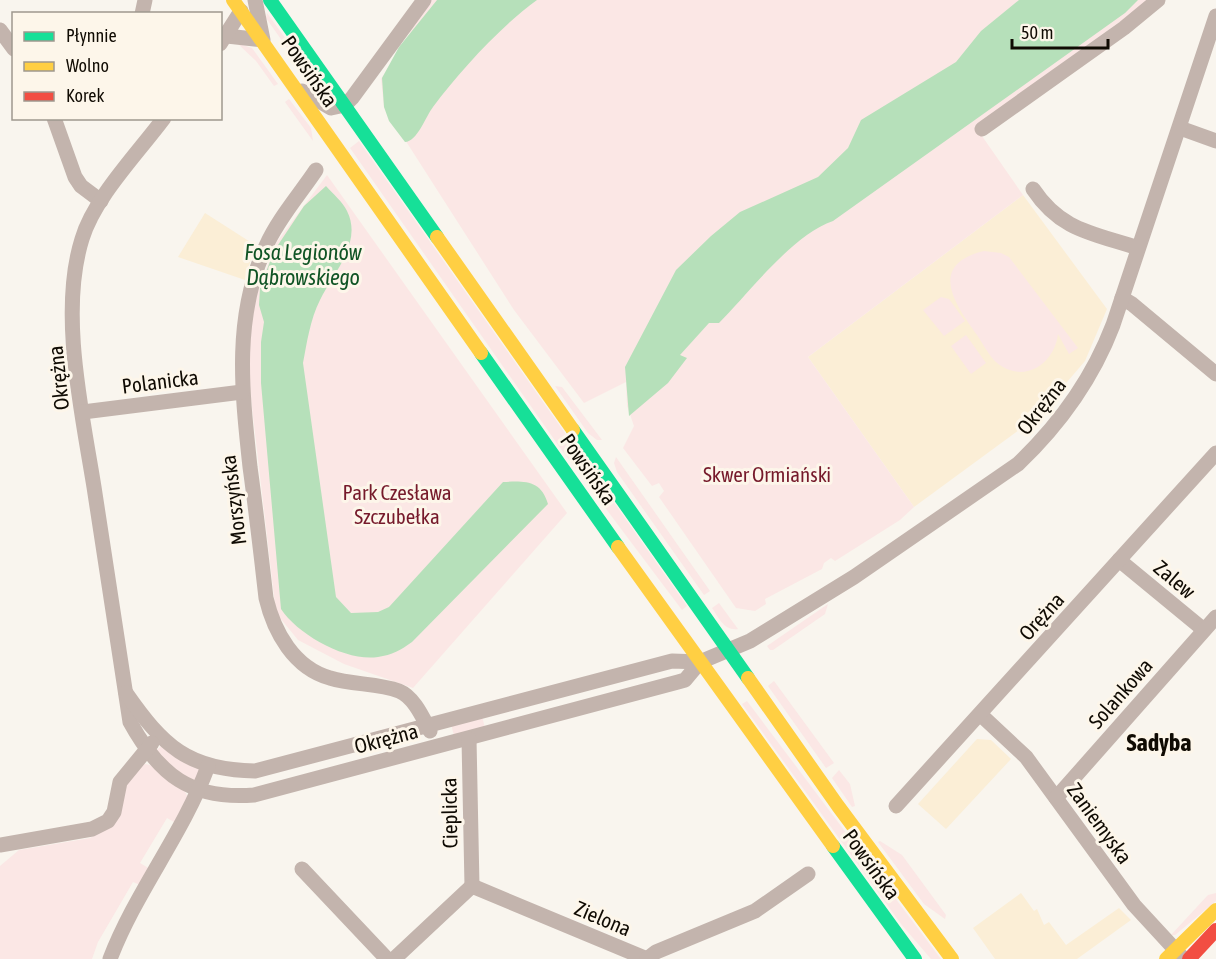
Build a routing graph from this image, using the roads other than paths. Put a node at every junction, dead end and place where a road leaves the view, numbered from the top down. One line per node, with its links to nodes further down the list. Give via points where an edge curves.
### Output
1 (255, 0): 9 (street)
2 (270, 0): 12 (main road, Powsińska)
3 (424, 0): 12 (street)
4 (1158, 0): 16 (street)
5 (237, 5): 8 (street); 9 (main road, Powsińska)
6 (1216, 16): 15 (street, Okrężna)
7 (0, 30): 10 (street)
8 (224, 40): 9 (street)
9 (263, 40): 11 (main road, Powsińska)
10 (12, 46)
11 (295, 86): 12 (street, via 322,105); 31 (main road, Powsińska)
12 (345, 105): 30 (main road, Powsińska)
13 (162, 120): 20 (street, Okrężna)
14 (60, 122): 20 (street, via 75,177)
15 (1180, 128): 17 (street); 21 (street, Okrężna)
16 (982, 129)
17 (1216, 141)
18 (316, 170): 24 (street, Morszyńska, via 266,245 254,277 244,329)
19 (1033, 189): 21 (street, via 1046,208 1071,226)
20 (101, 201): 25 (street, Okrężna, via 82,237 74,274 71,308)
21 (1138, 248): 22 (street, Okrężna)
22 (1122, 298): 23 (street); 30 (street, Okrężna, via 1102,354 1073,403 1042,442 1018,464 854,577)
23 (1216, 374)
24 (242, 392): 25 (street, Polanicka); 34 (street, Morszyńska, via 266,598 281,639 311,669 329,678 400,691)
25 (82, 412): 32 (street, Okrężna)
26 (1216, 453): 27 (street, Orężna)
27 (1119, 560): 29 (street, Zalew); 33 (street, Orężna)
28 (1216, 617): 29 (street, Solankowa)
29 (1204, 630): 41 (street, Solankowa)
30 (730, 651): 31 (street, Okrężna); 54 (main road, Powsińska, via 838,806)
31 (700, 662): 34 (street, Okrężna, via 672,661); 36 (street, Okrężna, via 685,680); 53 (main road, Powsińska)
32 (126, 693): 35 (street, Okrężna); 38 (street, Okrężna, via 130,722)
33 (981, 715): 41 (street, Zaniemyska, via 1026,757); 42 (street, Orężna)
34 (426, 725): 37 (street, Morszyńska); 39 (street, Okrężna, via 255,771)
35 (158, 736): 38 (street); 39 (street, Okrężna)
36 (468, 739): 37 (street, Okrężna); 46 (street, Cieplicka)
37 (437, 746): 40 (street, Okrężna, via 254,795)
38 (146, 751): 40 (street, Okrężna, via 164,769); 43 (street, via 120,782 114,812 108,821 92,829)
39 (208, 766): 40 (street)
40 (199, 791): 50 (street)
41 (1056, 798): 49 (street, Zaniemyska)
42 (896, 806)
43 (0, 845)
44 (302, 869): 51 (street)
45 (808, 874): 52 (street, Zielona, via 755,911)
46 (472, 886): 51 (street); 52 (street, Zielona)
47 (1216, 910): 49 (main road)
48 (1216, 930): 55 (main road)
49 (1175, 956)
50 (110, 959)
51 (393, 959)
52 (647, 959)
53 (915, 959)
54 (952, 959)
55 (1189, 959)

